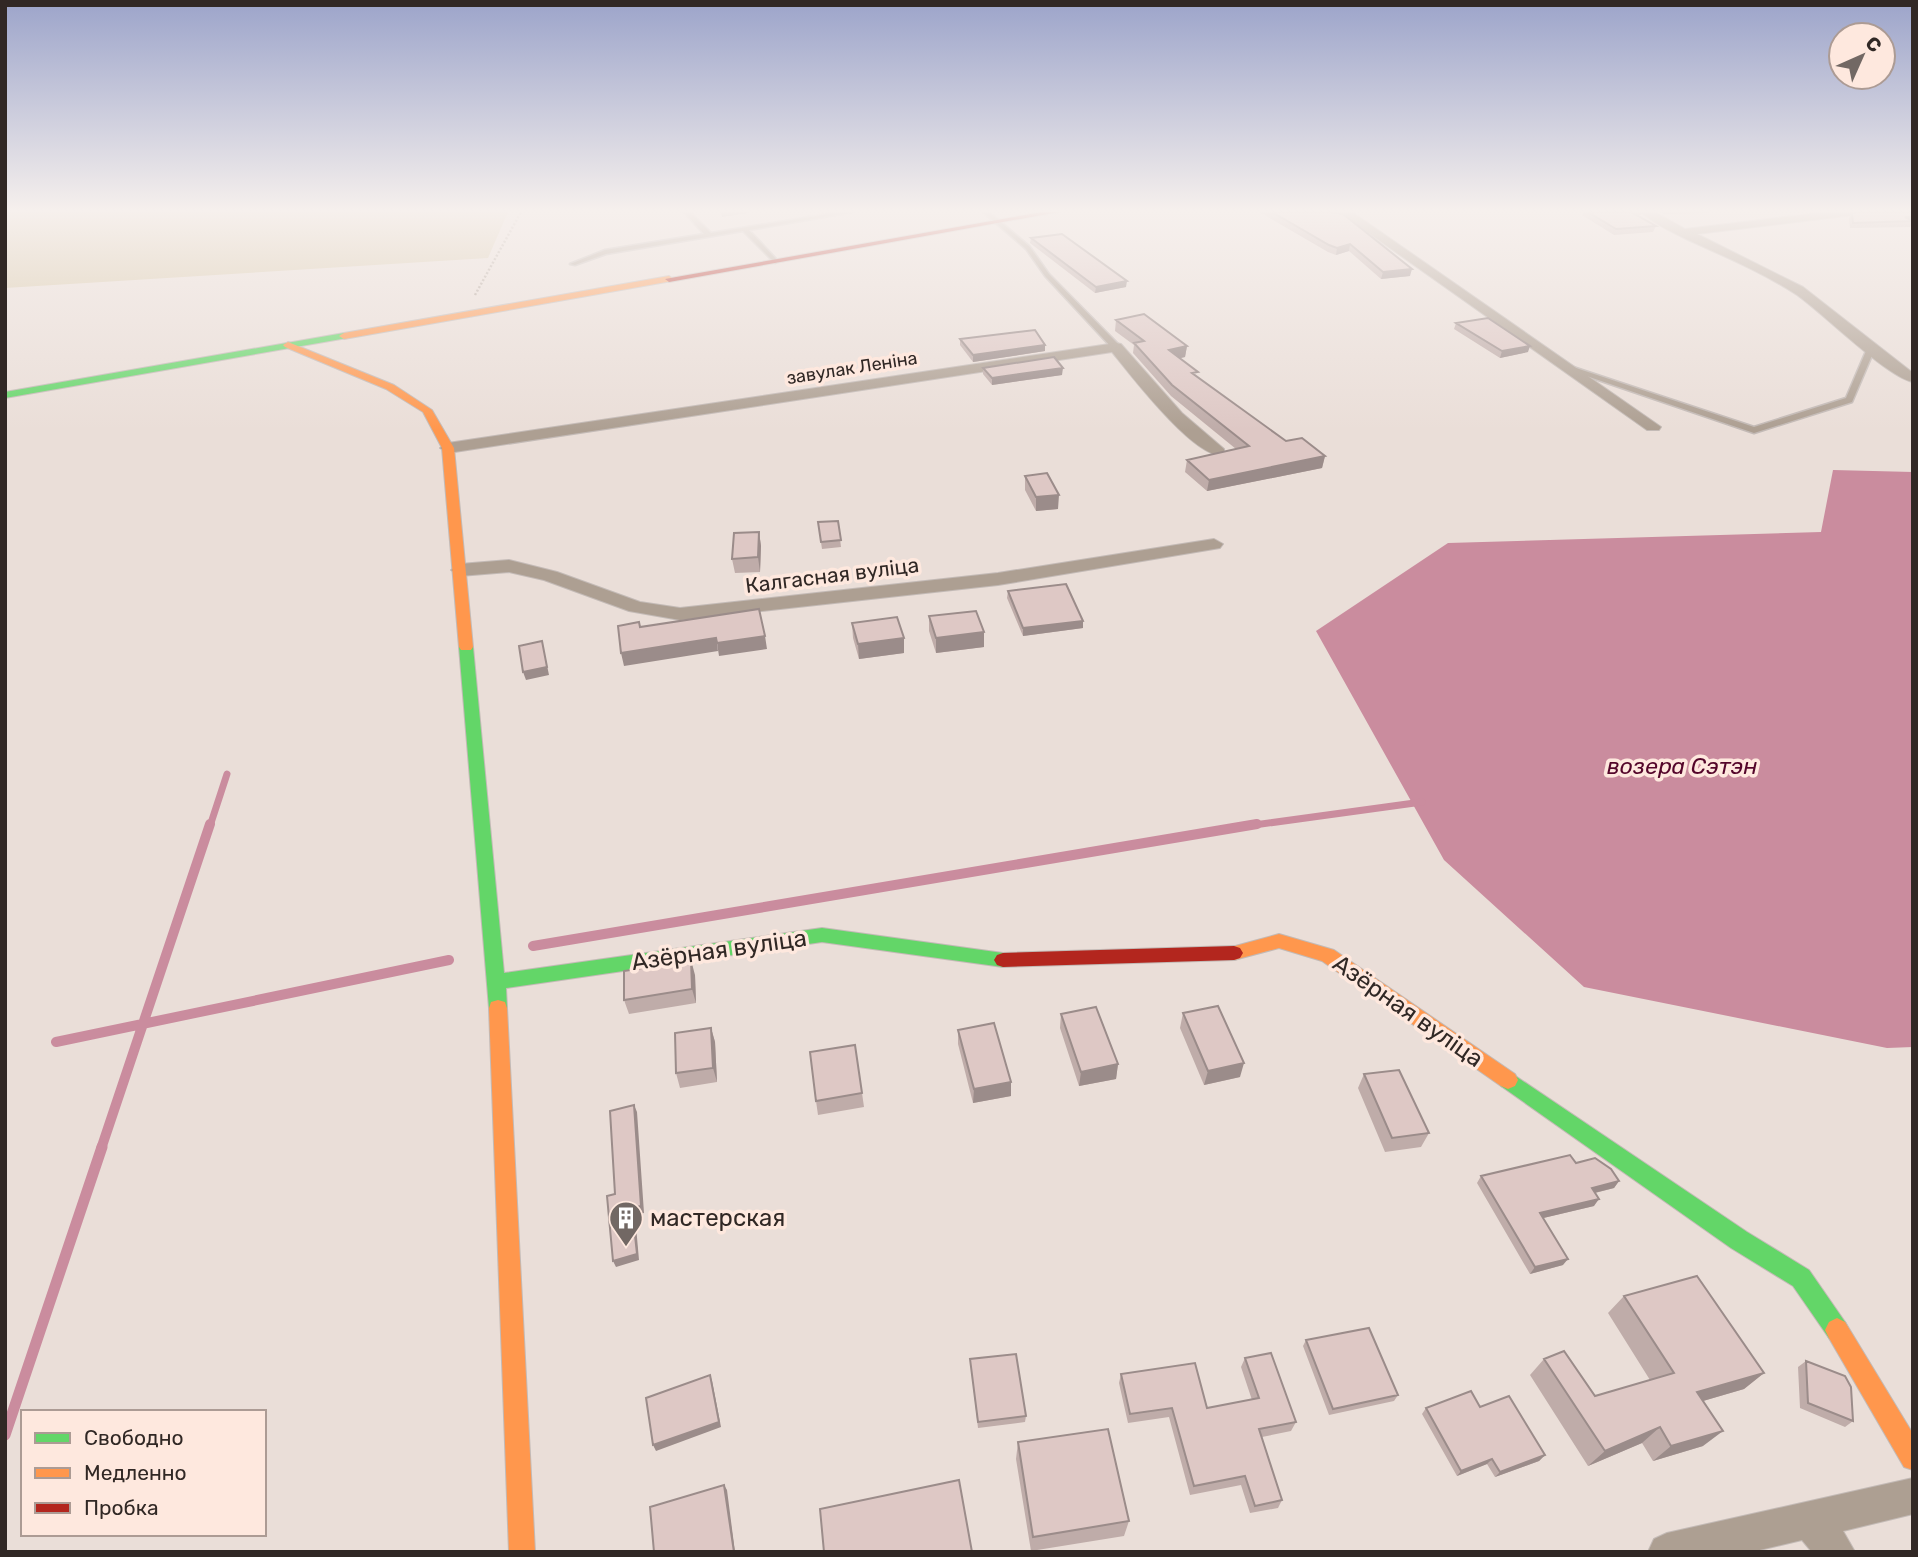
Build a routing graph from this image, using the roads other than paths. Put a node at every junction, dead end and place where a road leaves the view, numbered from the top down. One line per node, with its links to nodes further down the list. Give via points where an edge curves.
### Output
1 (639, 285): 5 (street)
2 (1056, 285): 7 (lane)
3 (1447, 285): 8 (street)
4 (1788, 285): 6 (street)
5 (288, 345): 10 (street); 12 (street, via 390,387 427,410)
6 (1871, 346): 8 (lane, via 1849,400 1754,430); 9 (street, via 1904,376)
7 (1116, 347): 12 (street, завулак Леніна); 13 (street, via 1162,404)
8 (1563, 367): 11 (street)
9 (1913, 377)
10 (5, 395)
11 (1653, 427)
12 (448, 448): 15 (street)
13 (1218, 452)
14 (1214, 544): 15 (street, Калгасная вуліца, via 998,579 680,614 636,607 509,566)
15 (460, 570): 16 (street)
16 (496, 982): 17 (street, Азёрная вуліца, via 822,935 998,960 1229,954 1279,941 1328,954 1739,1240 1801,1278 1832,1321); 20 (street)
17 (1913, 1458)
18 (1913, 1496): 19 (street)
19 (1810, 1520): 21 (street); 22 (street)
20 (522, 1552)
21 (1667, 1552)
22 (1836, 1552)

